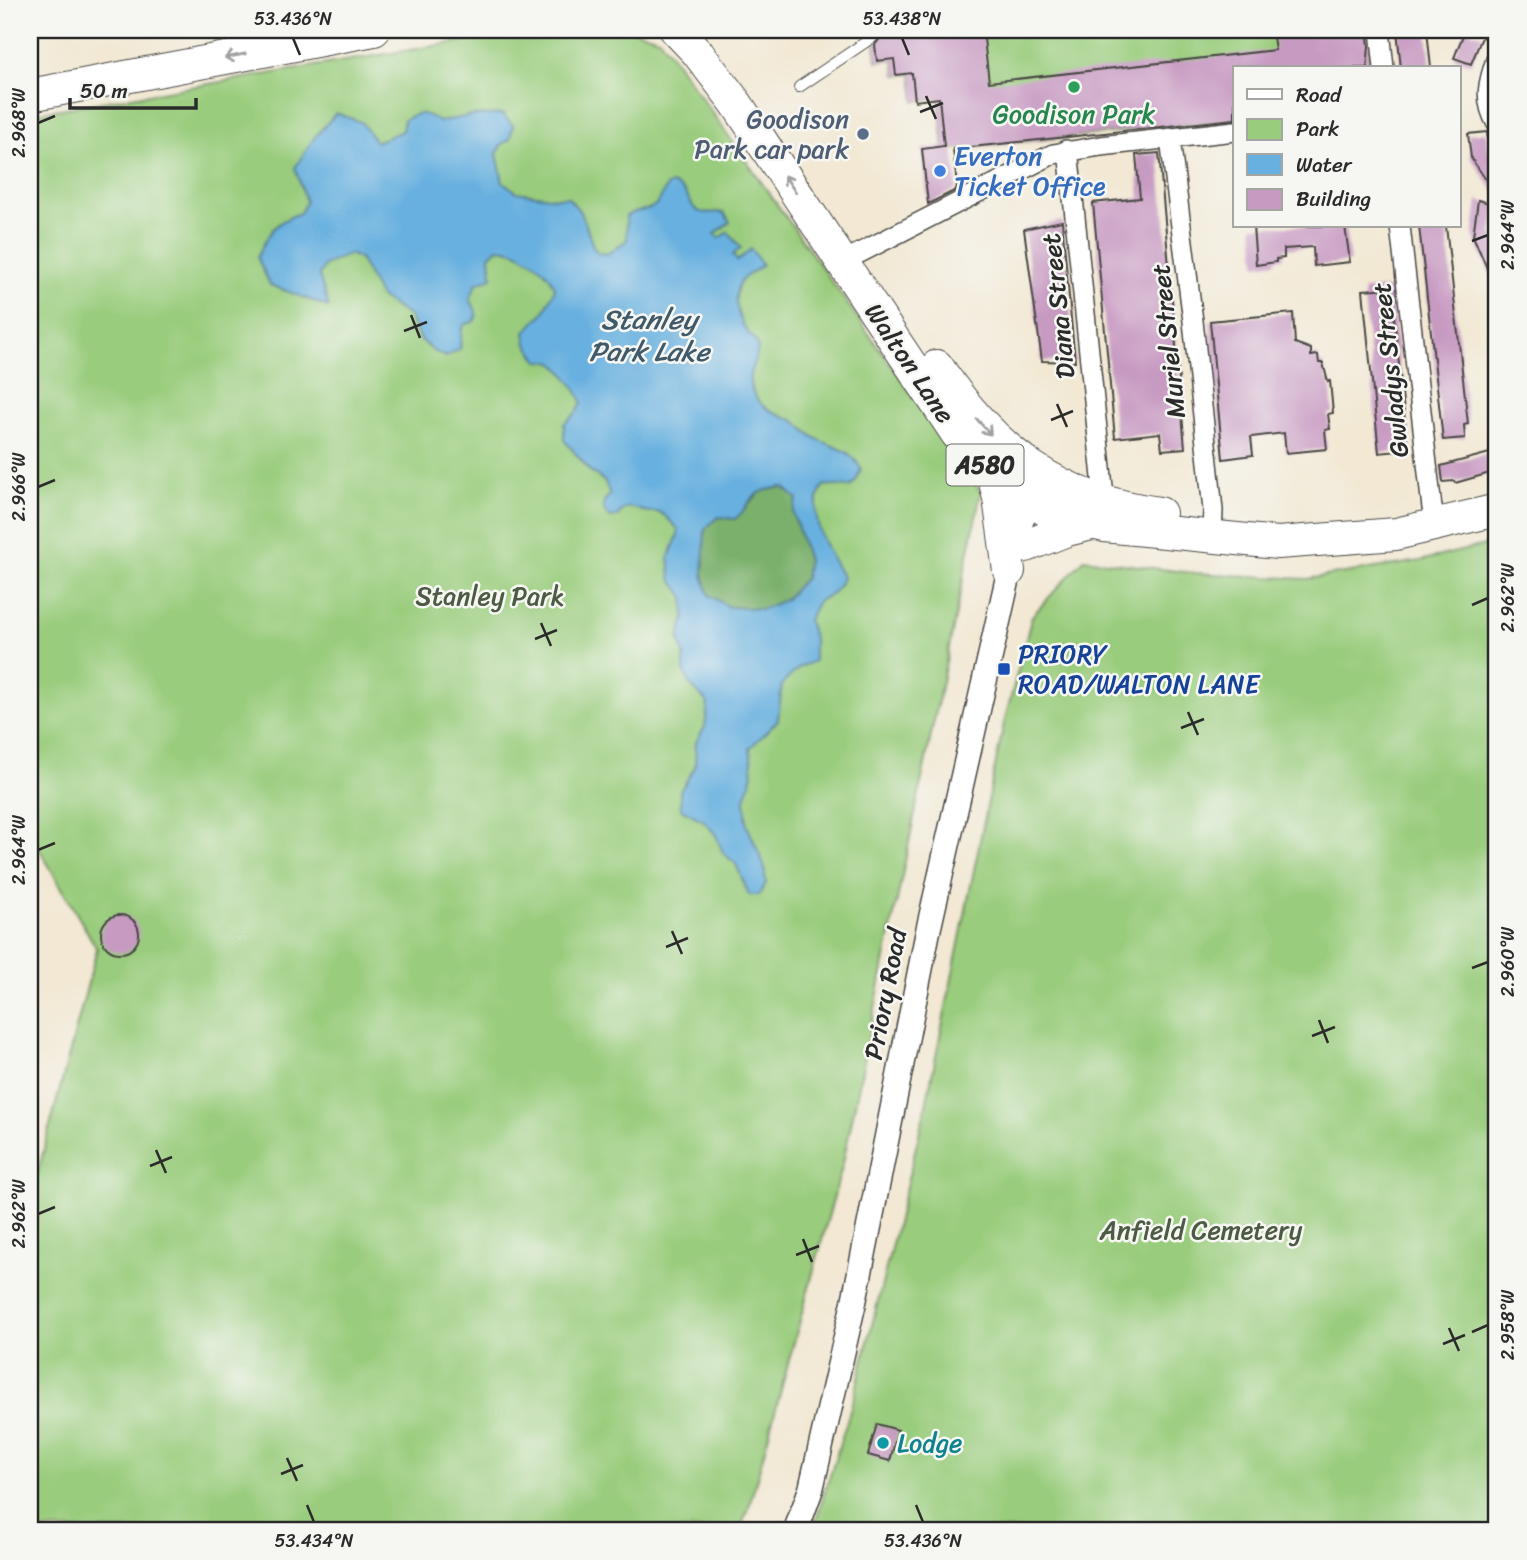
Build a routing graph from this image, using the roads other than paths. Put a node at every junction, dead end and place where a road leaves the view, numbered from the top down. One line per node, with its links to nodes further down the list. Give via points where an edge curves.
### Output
1 (257, 30): 9 (highway)
2 (374, 30): 11 (highway, one-way to 11)
3 (676, 30): 17 (highway, Walton Lane / A580, one-way to 3)
4 (707, 30): 17 (highway, Walton Lane / A580, via 762,102)
5 (876, 30): 10 (lane, via 873,37)
6 (1380, 30): 8 (street)
7 (1497, 57): 12 (street, via 1487,95)
8 (1384, 66)
9 (30, 74)
10 (799, 87)
11 (30, 95)
12 (1494, 117)
13 (1233, 131): 14 (street)
14 (1170, 139): 15 (street); 24 (street, Muriel Street)
15 (1066, 150): 17 (street); 23 (street, Diana Street, via 1103,487)
16 (1401, 228): 21 (street, Gwladys Street)
17 (851, 257): 18 (highway, Walton Lane / A580, via 957,434); 20 (highway, Walton Lane / A580, one-way to 20, via 976,418 1027,466)
18 (993, 475): 20 (highway, Walton Lane / A580); 25 (highway)
19 (1497, 492): 21 (highway, Walton Lane / A580)
20 (1048, 494): 23 (highway, Walton Lane / A580); 25 (street, Priory Road)
21 (1432, 508): 24 (highway, Walton Lane / A580, via 1331,523)
22 (1497, 510): 24 (highway, Walton Lane / A580, via 1396,534 1334,540 1278,543)
23 (1097, 512): 24 (highway, Walton Lane / A580); 25 (highway)
24 (1212, 528)
25 (1016, 560): 26 (street, Priory Road, via 928,931 854,1302 811,1489)
26 (796, 1530)

